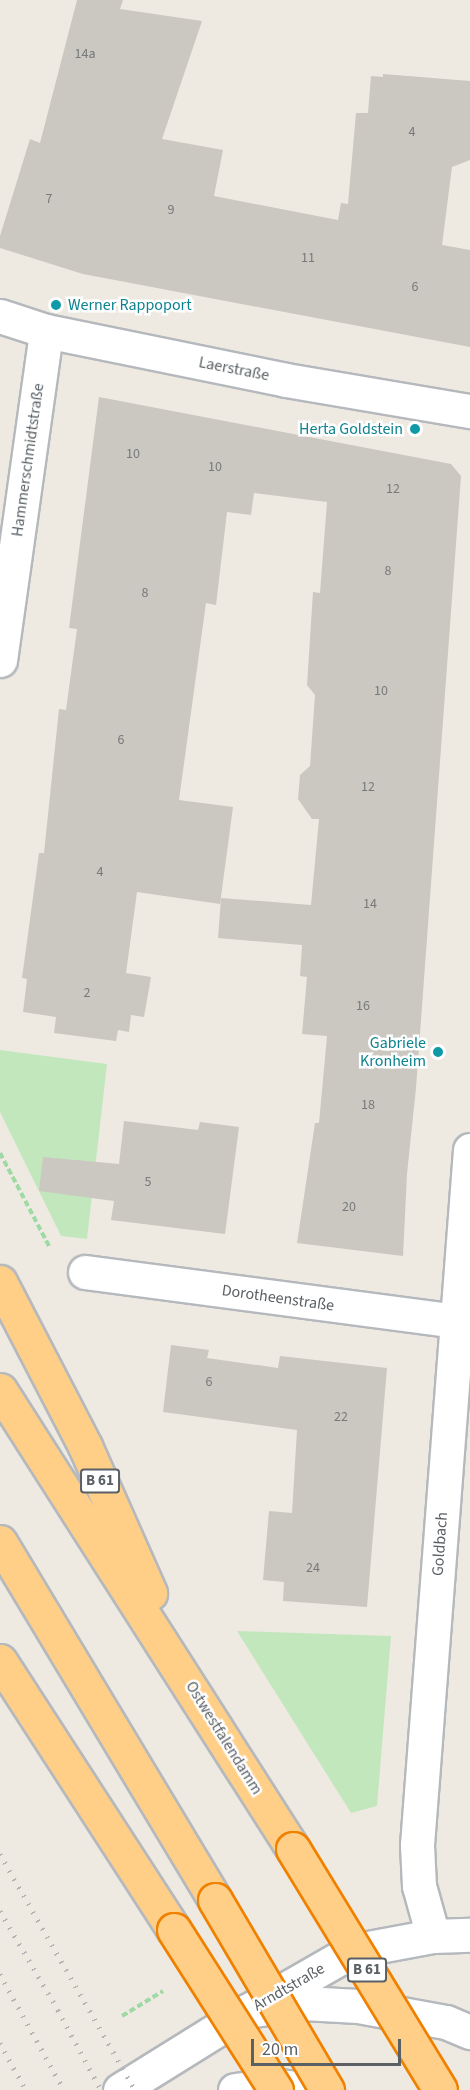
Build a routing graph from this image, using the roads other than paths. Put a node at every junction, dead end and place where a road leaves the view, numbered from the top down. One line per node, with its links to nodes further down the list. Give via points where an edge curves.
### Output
1 (0, 316): 2 (street, Laerstraße)
2 (46, 331): 3 (street, Laerstraße, via 286,380); 4 (street, Hammerschmidtstraße)
3 (470, 411)
4 (0, 660)
5 (470, 1150): 8 (street, Goldbach)
6 (85, 1272): 8 (street, Dorotheenstraße)
7 (0, 1282): 12 (highway, B 61, via 85,1446)
8 (464, 1323): 14 (street, Goldbach, via 417,1845 419,1886)
9 (0, 1390): 12 (highway, Ostwestfalendamm / B 61)
10 (0, 1542): 21 (highway, bridge)
11 (0, 1661): 19 (highway, bridge)
12 (190, 1685): 22 (highway, Ostwestfalendamm / B 61, bridge)
13 (470, 1935): 14 (street, Arndtstraße)
14 (433, 1936): 15 (street, Arndtstraße, via 352,1951)
15 (247, 2011): 16 (street, Arndtstraße, via 303,2003 358,2006 446,2022); 17 (street, Arndtstraße)
16 (470, 2032)
17 (120, 2090)
18 (236, 2090): 20 (street, via 269,2085)
19 (276, 2090)
20 (314, 2090)
21 (327, 2090)
22 (441, 2090)

